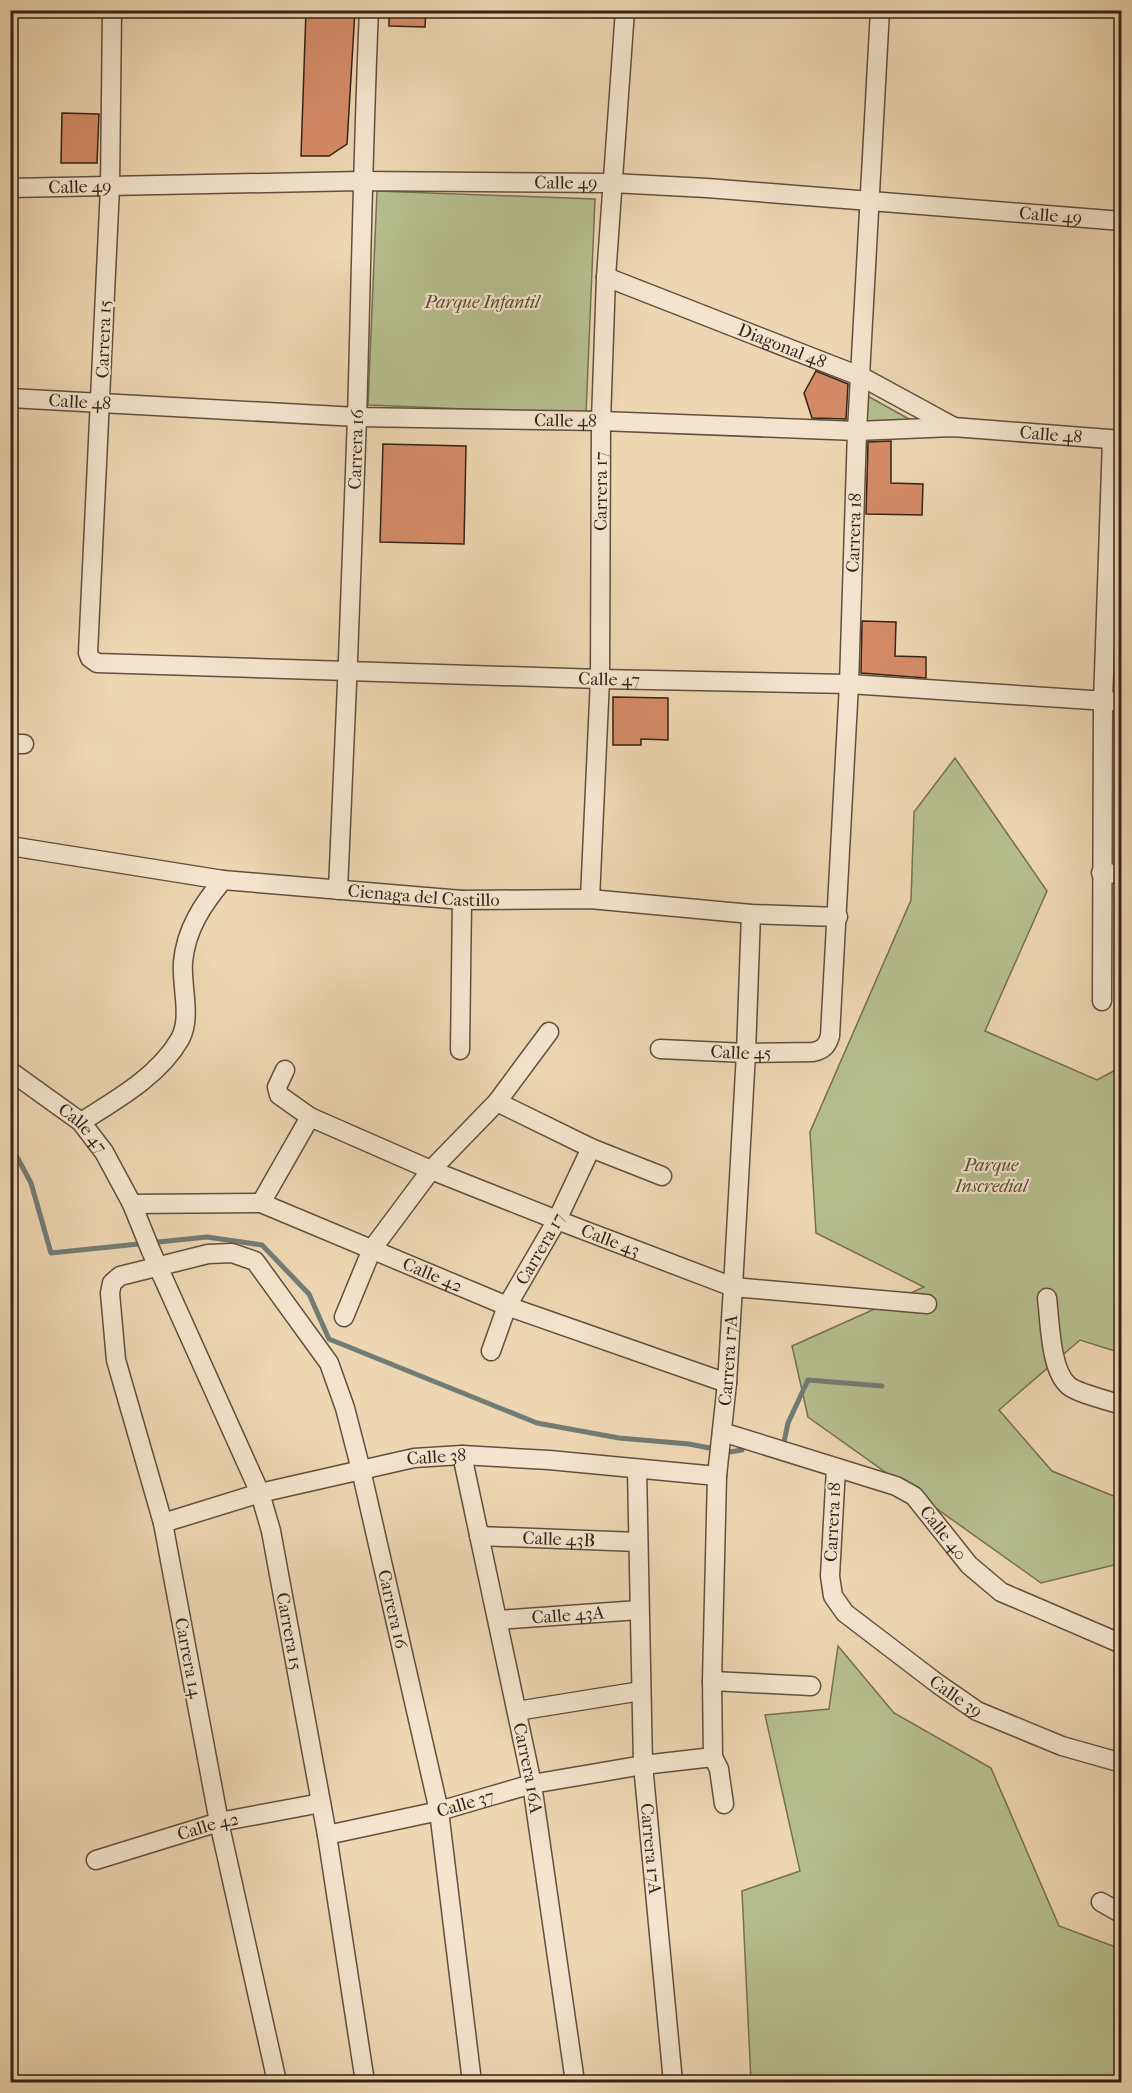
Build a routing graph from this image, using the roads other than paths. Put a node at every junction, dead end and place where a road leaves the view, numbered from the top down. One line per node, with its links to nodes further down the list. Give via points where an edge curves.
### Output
1 (112, 10): 7 (street, Carrera 15)
2 (369, 10): 5 (street, Carrera 16)
3 (625, 10): 6 (street, Carrera 17)
4 (880, 10): 9 (street, Carrera 18)
5 (362, 181): 6 (street, Calle 49); 7 (street, Calle 49); 15 (street, Carrera 16)
6 (612, 183): 9 (street, Calle 49); 11 (street, Carrera 17)
7 (110, 187): 8 (street, Calle 49); 14 (street, Carrera 15)
8 (10, 188)
9 (870, 201): 10 (street, Calle 49); 12 (street, Carrera 18)
10 (1122, 221)
11 (606, 277): 12 (street, Diagonal 48); 16 (street, Carrera 17)
12 (862, 377): 17 (street, Diagonal 48); 18 (street, Carrera 18)
13 (10, 398): 14 (street, Calle 48)
14 (101, 403): 15 (street, Calle 48); 20 (street, Carrera 15, via 88,653)
15 (357, 417): 16 (street, Calle 48); 21 (street, Carrera 16)
16 (601, 421): 18 (street, Calle 48); 22 (street, Carrera 17)
17 (953, 427): 18 (street, Calle 48); 19 (street, Calle 48)
18 (857, 431): 23 (street, Carrera 18)
19 (1117, 440): 24 (street)
20 (97, 663): 21 (street, Calle 47)
21 (348, 670): 22 (street, Calle 47); 30 (street, Carrera 16)
22 (600, 679): 23 (street, Calle 47); 31 (street, Carrera 17)
23 (849, 684): 24 (street, Calle 47); 34 (street, Carrera 18)
24 (1103, 702): 25 (street, Calle 47); 27 (street)
25 (1122, 702)
26 (10, 846): 29 (street, Cienaga del Castillo)
27 (1101, 873): 28 (street); 35 (street)
28 (1122, 874)
29 (223, 880): 30 (street, Cienaga del Castillo); 45 (street, via 201,908 186,944 186,1012 181,1038 134,1087)
30 (338, 890): 32 (street, Cienaga del Castillo)
31 (590, 899): 32 (street, Cienaga del Castillo); 33 (street, Cienaga del Castillo)
32 (462, 900): 38 (street)
33 (751, 914): 34 (street, Cienaga del Castillo); 40 (street, Carrera 17A)
34 (838, 917): 39 (street, Carrera 18, via 831,1036)
35 (1102, 1001)
36 (549, 1032): 43 (street)
37 (660, 1048): 40 (street, Calle 45)
38 (460, 1050)
39 (821, 1050): 40 (street, Calle 45)
40 (746, 1053): 54 (street, Carrera 17A)
41 (285, 1070): 44 (street, Calle 43, via 277,1087 279,1095)
42 (10, 1071): 45 (street, Calle 47)
43 (497, 1102): 46 (street); 47 (street)
44 (310, 1117): 47 (street, Calle 43); 49 (street)
45 (81, 1122): 50 (street, Calle 47, via 104,1152)
46 (591, 1148): 48 (street); 51 (street, Carrera 17)
47 (431, 1170): 51 (street, Calle 43); 52 (street)
48 (662, 1176)
49 (261, 1203): 50 (street, Calle 42); 52 (street, Calle 42)
50 (132, 1204): 53 (street, Carrera 15)
51 (557, 1220): 54 (street, Calle 43); 57 (street, Carrera 17)
52 (372, 1249): 57 (street, Calle 42); 58 (street)
53 (154, 1258): 66 (street, Carrera 16, via 232,1253 255,1261 328,1363); 67 (street, Carrera 15); 68 (street, Carrera 14, via 120,1276 112,1283 110,1293 116,1360)
54 (733, 1287): 56 (street, Calle 43); 60 (street, Carrera 17A)
55 (1047, 1298): 61 (street, via 1060,1375 1070,1387)
56 (927, 1305)
57 (507, 1306): 59 (street, Carrera 17); 60 (street, Calle 42)
58 (344, 1317)
59 (491, 1351)
60 (727, 1383): 62 (street, Carrera 17A)
61 (1122, 1405)
62 (720, 1452): 64 (street, Calle 40); 65 (street, Calle 38); 75 (street, Carrera 17A)
63 (462, 1455): 65 (street, Calle 38); 66 (street, Calle 38, via 414,1458); 69 (street, Carrera 16A)
64 (836, 1468): 71 (street, Carrera 18); 74 (street, Calle 40, via 896,1486 914,1496 969,1565 1001,1592)
65 (637, 1469): 70 (street, Carrera 17A)
66 (361, 1470): 67 (street, Calle 38); 85 (street, Carrera 16)
67 (260, 1493): 68 (street, Calle 38); 83 (street, Carrera 15, via 271,1531)
68 (163, 1523): 86 (street, Carrera 14)
69 (479, 1536): 70 (street, Calle 43B); 73 (street, Carrera 16A)
70 (638, 1542): 72 (street, Carrera 17A)
71 (830, 1576): 80 (street, Calle 39, via 833,1596 845,1613 977,1711 1062,1746)
72 (639, 1610): 73 (street, Calle 43A); 77 (street, Carrera 17A)
73 (498, 1620): 78 (street, Carrera 16A)
74 (1122, 1644)
75 (712, 1681): 76 (street); 79 (street, Carrera 17A)
76 (811, 1686)
77 (641, 1691): 78 (street); 81 (street, Carrera 17A)
78 (517, 1711): 82 (street, Carrera 16A)
79 (713, 1757): 81 (street, Calle 37); 84 (street, Carrera 17A)
80 (1122, 1763)
81 (642, 1765): 82 (street, Calle 37); 95 (street, Carrera 17A)
82 (532, 1784): 85 (street, Calle 37); 94 (street, Carrera 16A)
83 (321, 1803): 86 (street, Calle 42); 87 (street, Carrera 15)
84 (724, 1804)
85 (439, 1811): 87 (street, Calle 37); 93 (street, Carrera 16)
86 (219, 1822): 88 (street, Calle 42); 91 (street, Carrera 14)
87 (327, 1835): 92 (street, Carrera 15)
88 (96, 1860)
89 (1101, 1902): 90 (street)
90 (1122, 1914)
91 (277, 2082)
92 (365, 2082)
93 (472, 2082)
94 (575, 2082)
95 (673, 2082)

